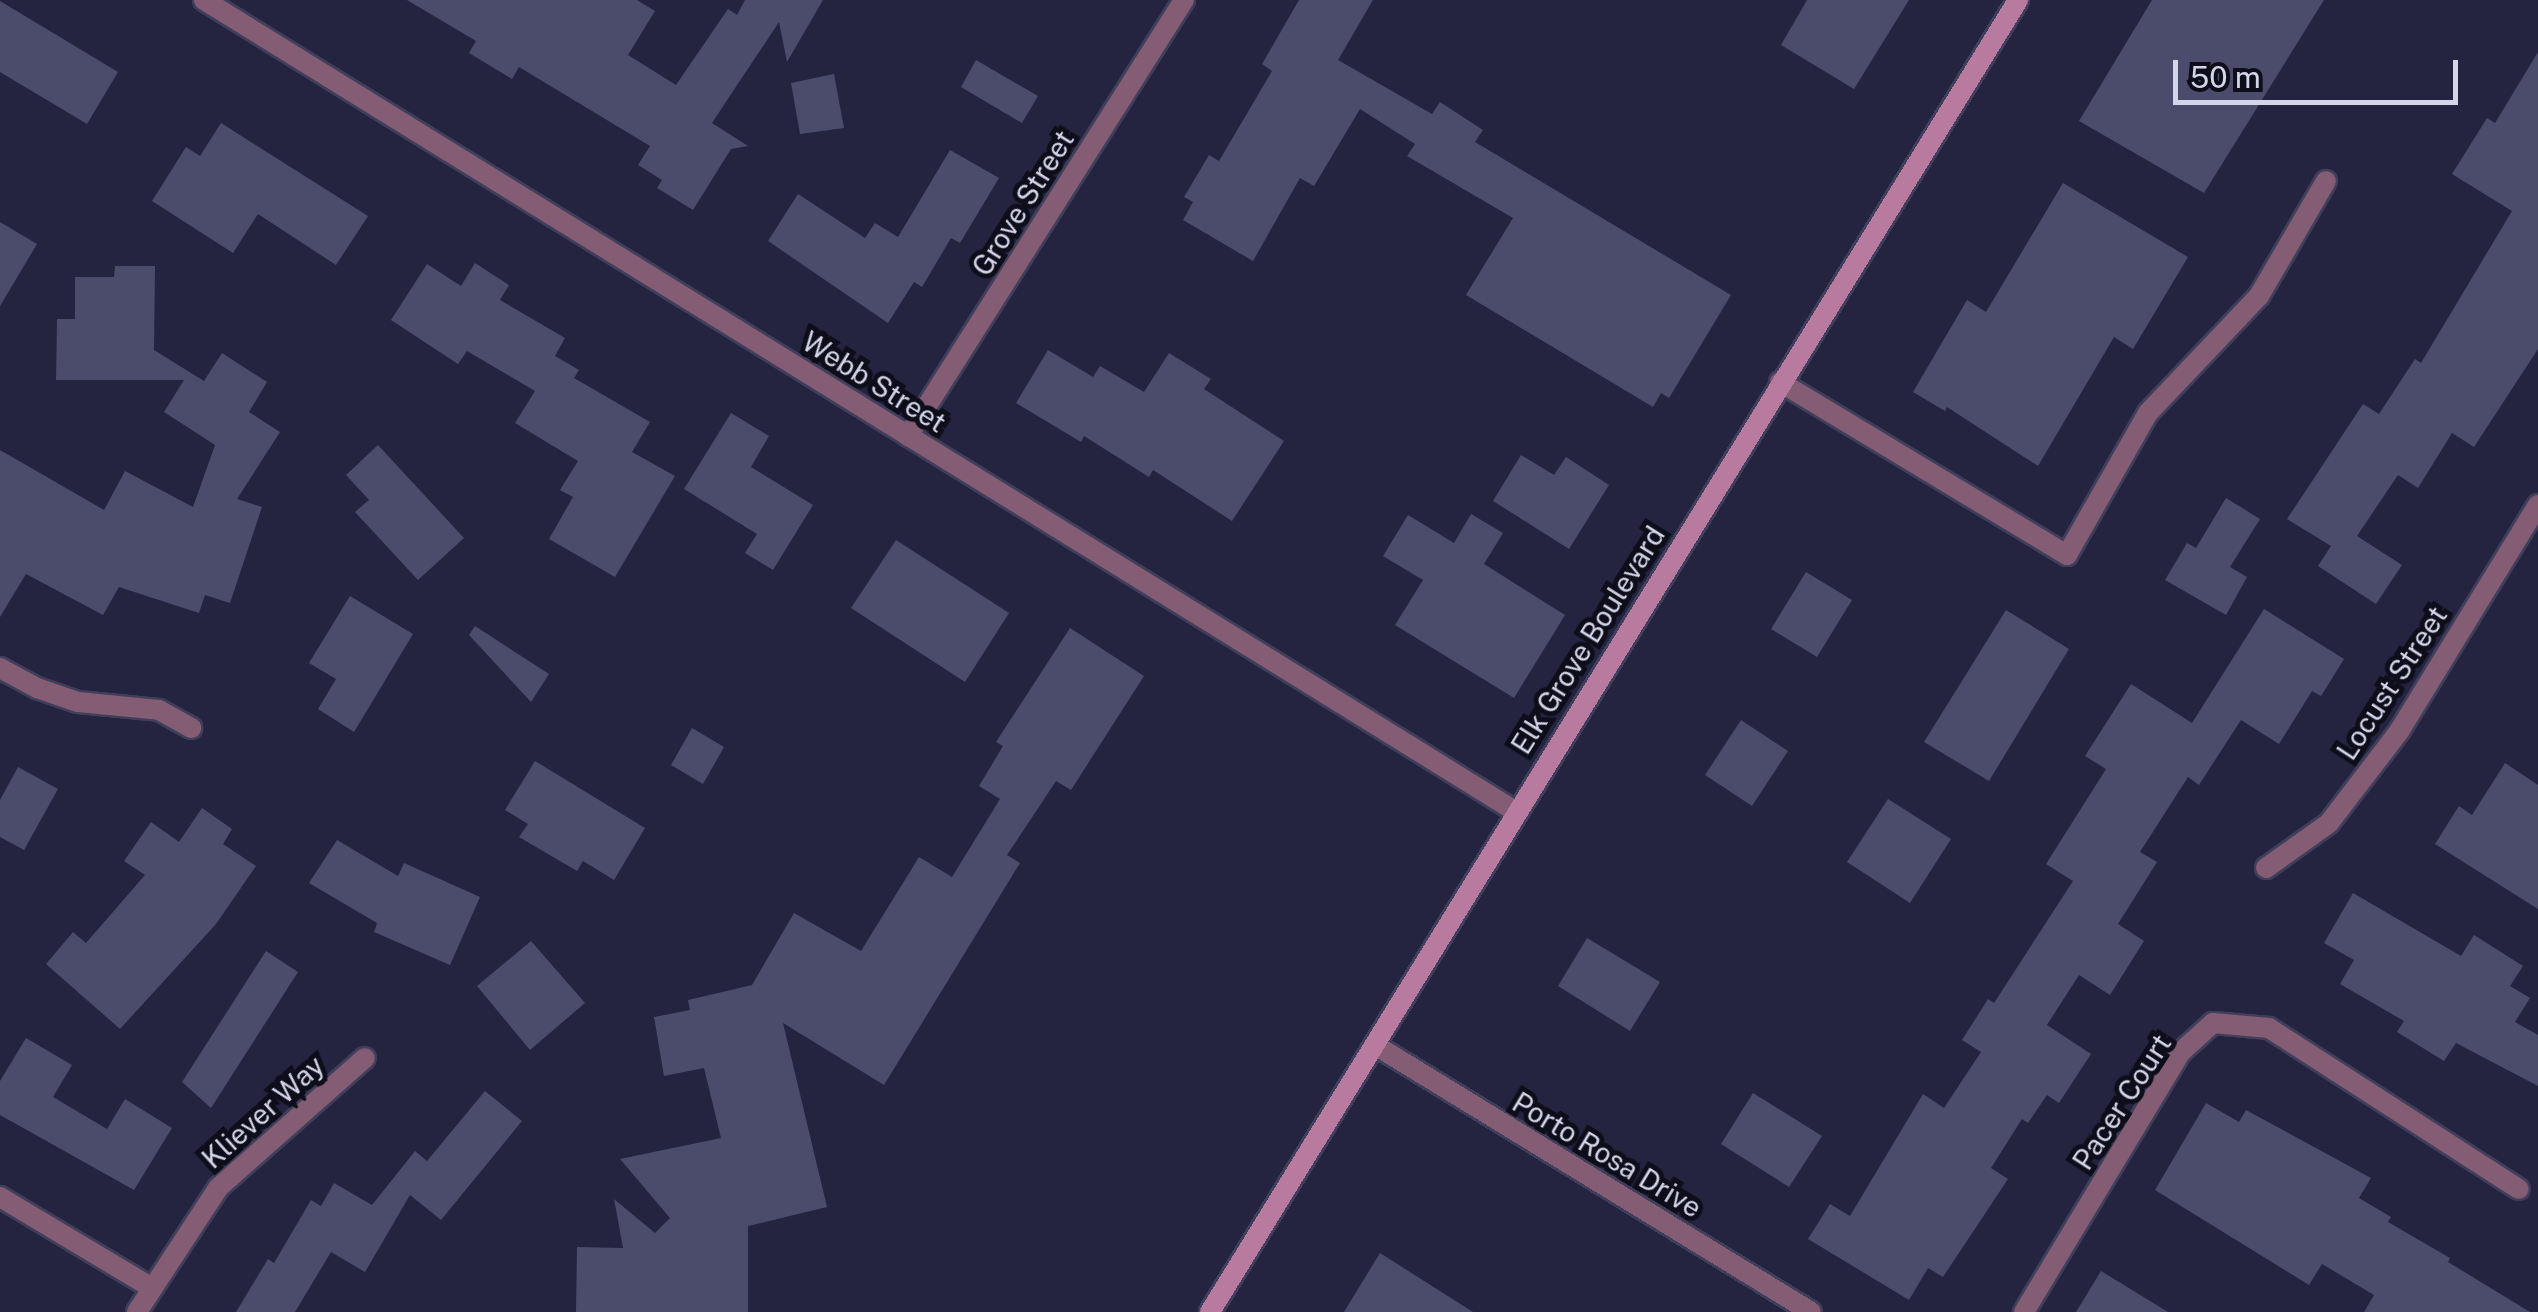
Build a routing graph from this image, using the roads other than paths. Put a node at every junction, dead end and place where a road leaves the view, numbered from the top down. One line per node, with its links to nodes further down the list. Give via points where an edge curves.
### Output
1 (204, 0): 6 (street, Webb Street)
2 (1184, 0): 6 (street, Grove Street)
3 (2018, 0): 5 (main road, Elk Grove Boulevard)
4 (2326, 182): 5 (street, via 2259,296 2148,413 2068,555)
5 (1780, 382): 10 (main road, Elk Grove Boulevard)
6 (908, 436): 10 (street, Webb Street)
7 (2538, 505): 11 (street, Locust Street, via 2400,730 2329,823)
8 (0, 668): 9 (street, via 78,702 159,710)
9 (191, 728)
10 (1515, 811): 12 (main road, Elk Grove Boulevard)
11 (2266, 868)
12 (1374, 1045): 18 (main road, Elk Grove Boulevard); 19 (street, Porto Rosa Drive)
13 (365, 1058): 16 (street, Kliever Way, via 218,1188)
14 (2519, 1190): 20 (street, Pacer Court, via 2269,1028 2213,1023 2180,1052)
15 (0, 1197): 16 (street)
16 (152, 1288): 17 (street, Kliever Way)
17 (137, 1312)
18 (1210, 1312)
19 (1811, 1312)
20 (2024, 1312)

